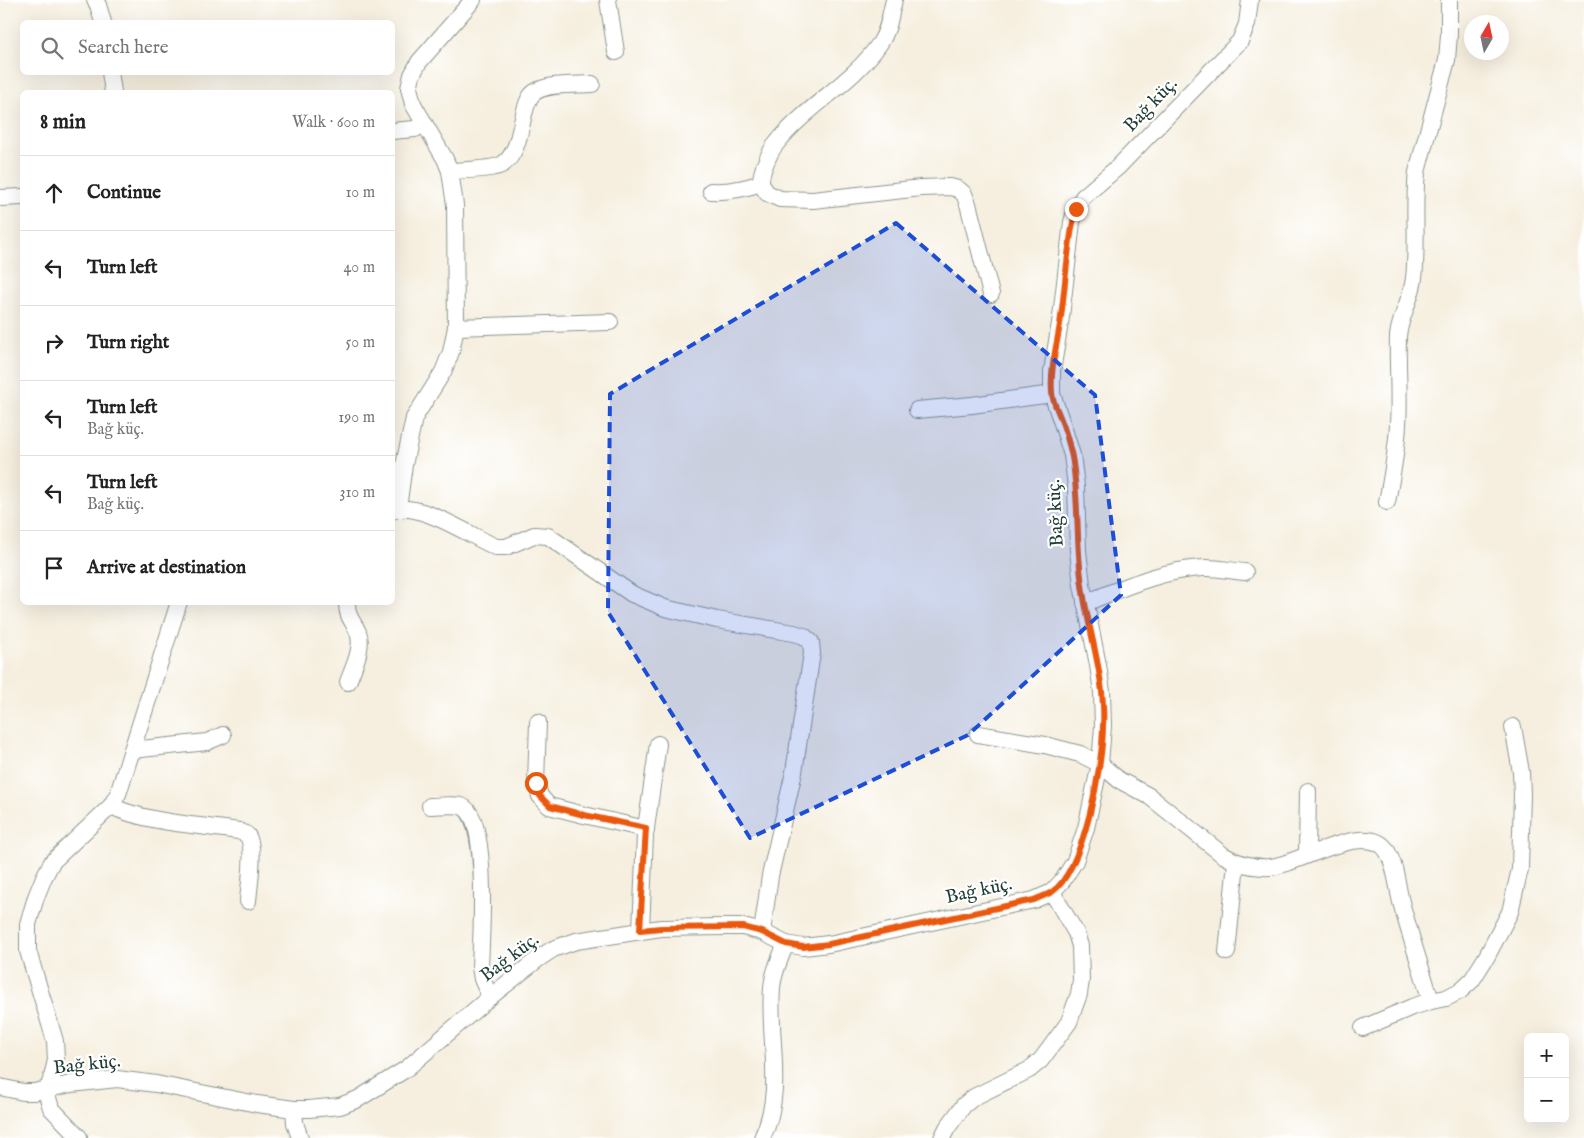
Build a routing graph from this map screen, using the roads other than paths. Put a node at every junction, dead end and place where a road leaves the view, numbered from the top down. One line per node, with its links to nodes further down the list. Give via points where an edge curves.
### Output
1 (94, 0): 7 (street)
2 (473, 0): 12 (street, via 419,62 412,75 409,88 412,104)
3 (608, 0): 8 (street)
4 (894, 0): 15 (street, via 888,29 880,43 861,66 774,146)
5 (1250, 0): 22 (street, Bağ küç., via 1247,24 1240,40 1118,167 1084,197 1076,209 1052,371)
6 (1449, 0): 24 (street, via 1447,60 1415,186 1417,234 1414,280 1398,335 1398,430)
7 (102, 20)
8 (616, 52)
9 (110, 75): 11 (street)
10 (592, 84): 14 (street, via 552,86 536,91 530,97 518,140 503,164)
11 (113, 90)
12 (424, 124): 13 (street, via 415,129); 14 (street)
13 (395, 131)
14 (450, 171): 21 (street, via 455,205)
15 (761, 183): 16 (street, via 728,192); 19 (street, via 766,193 794,200 921,188 958,188 968,204)
16 (711, 191)
17 (20, 197): 18 (street)
18 (0, 198)
19 (991, 294)
20 (610, 322): 21 (street)
21 (456, 327): 25 (street, via 443,372 414,418)
22 (1052, 394): 23 (street); 27 (street, Bağ küç., via 1072,455)
23 (917, 410)
24 (1387, 502)
25 (395, 510): 47 (street, via 412,508 432,515 496,547 506,547 534,535 548,536 632,594 665,608 794,633 811,642 794,772 772,867)
26 (1245, 572): 27 (street, via 1205,568 1184,570 1149,578)
27 (1085, 603): 37 (street, Bağ küç., via 1102,692 1104,726)
28 (178, 605): 36 (street)
29 (347, 605): 30 (street, via 360,644)
30 (348, 682)
31 (538, 722): 41 (street, via 536,783 540,796 550,806)
32 (1513, 727): 51 (street, via 1522,794 1520,869 1510,912 1472,980 1446,998)
33 (978, 734): 37 (street, via 1080,754)
34 (223, 735): 36 (street, via 207,742)
35 (658, 744): 41 (street)
36 (132, 750): 39 (street)
37 (1100, 764): 43 (street, via 1119,780 1149,796); 44 (street, Bağ küç., via 1075,861)
38 (1308, 791): 42 (street)
39 (111, 806): 45 (street, via 143,817 239,831 247,836 251,851); 54 (street, via 52,862 28,924 28,951 55,1041 56,1060)
40 (430, 806): 50 (street, via 462,806 471,813 482,866 480,967)
41 (646, 828): 46 (street)
42 (1307, 854): 43 (street, via 1270,867); 51 (street, via 1354,841 1381,844 1387,850)
43 (1236, 863): 49 (street)
44 (1052, 892): 48 (street, Bağ küç., via 1034,900 829,944 803,947); 59 (street, via 1080,946 1079,994 1069,1022 1041,1060 1029,1070 964,1105)
45 (248, 901)
46 (640, 930): 47 (street, Bağ küç., via 743,927); 50 (street, Bağ küç., via 576,941 553,949)
47 (762, 932): 48 (street, Bağ küç.)
48 (786, 944): 58 (street, via 772,987 775,1087 772,1109)
49 (1227, 952)
50 (490, 998): 55 (street, Bağ küç., via 406,1069 358,1099 340,1106)
51 (1430, 1001): 52 (street)
52 (1363, 1028)
53 (0, 1087): 54 (street, Bağ küç., via 23,1092)
54 (48, 1089): 55 (street, Bağ küç., via 105,1080 133,1080); 56 (street, via 51,1108)
55 (294, 1109): 57 (street)
56 (79, 1137)
57 (300, 1138)
58 (762, 1138)
59 (942, 1138)

